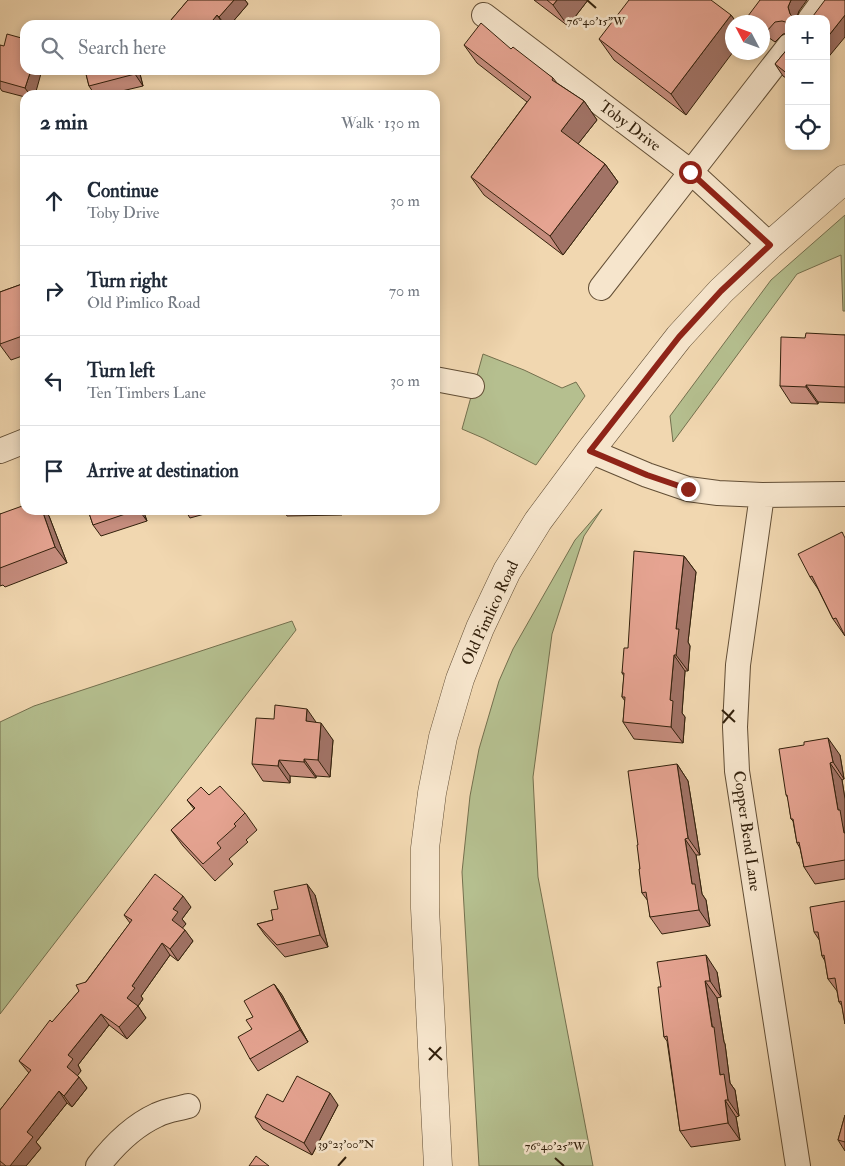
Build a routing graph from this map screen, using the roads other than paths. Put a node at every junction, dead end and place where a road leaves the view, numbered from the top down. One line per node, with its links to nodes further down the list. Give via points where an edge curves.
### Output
1 (824, 0): 3 (street)
2 (484, 15): 5 (street, Toby Drive)
3 (813, 15)
4 (785, 51): 5 (street)
5 (690, 172): 7 (street, Toby Drive); 8 (street)
6 (845, 179): 7 (street, Old Pimlico Road)
7 (770, 245): 13 (street, Old Pimlico Road, via 679,337)
8 (601, 288)
9 (440, 379): 10 (street)
10 (472, 386)
11 (20, 443): 12 (street)
12 (0, 451)
13 (590, 451): 15 (street, via 688,489); 18 (street, Old Pimlico Road, via 538,521 507,570 460,679 443,737 425,848)
14 (845, 494): 15 (street)
15 (762, 495): 19 (street, Copper Bend Lane, via 738,665 734,727 737,771)
16 (188, 1106): 17 (street, via 158,1114 132,1130)
17 (98, 1166)
18 (438, 1166)
19 (798, 1166)

